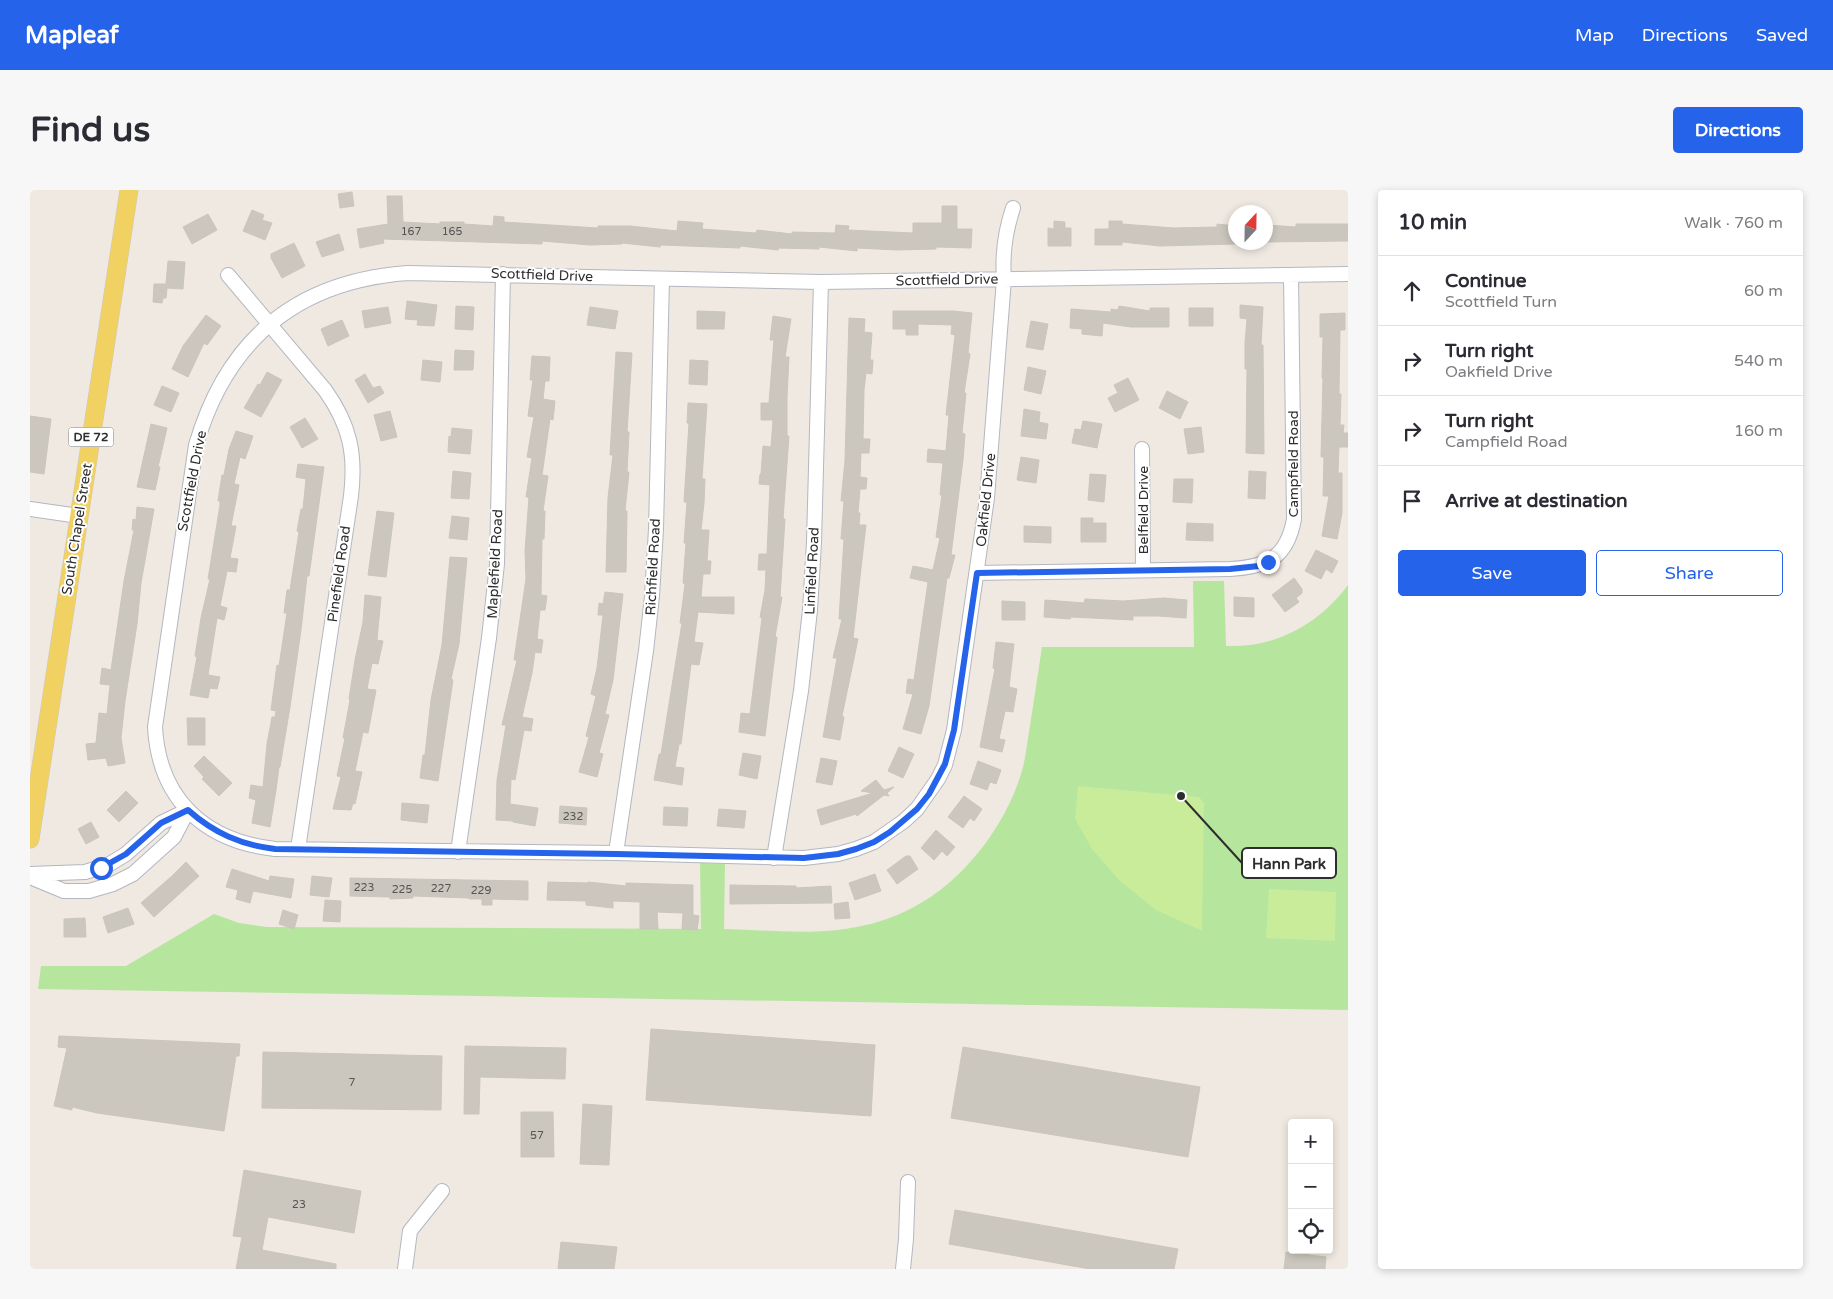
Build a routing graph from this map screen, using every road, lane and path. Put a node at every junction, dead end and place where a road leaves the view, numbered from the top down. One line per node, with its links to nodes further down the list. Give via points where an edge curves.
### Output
1 (129, 190): 13 (main road, South Chapel Street / DE 72)
2 (1013, 208): 8 (street, Oakfield Drive, via 1005,239)
3 (503, 274): 7 (street, Scottfield Drive); 10 (street, Scottfield Drive, via 408,273 346,282 296,304); 19 (street, Maplefield Road, via 497,564)
4 (1348, 274): 6 (street, Scottfield Drive)
5 (228, 275): 10 (street, Pinefield Road)
6 (1291, 275): 8 (street, Scottfield Drive); 14 (street, Campfield Road, via 1295,506 1289,538 1276,556 1259,566)
7 (662, 278): 9 (street, Scottfield Drive); 20 (street, Richfield Road, via 652,596)
8 (1004, 279): 9 (street, Scottfield Drive); 15 (street, Oakfield Drive, via 991,457)
9 (821, 282): 21 (street, Linfield Road, via 809,618 801,691)
10 (270, 324): 16 (street, Scottfield Drive, via 238,357 215,393 193,462 155,727 163,774 178,800); 18 (street, Pinefield Road, via 337,406 349,438 353,466 350,506)
11 (1142, 449): 14 (street, Belfield Drive)
12 (30, 508): 13 (street)
13 (79, 516): 17 (main road, South Chapel Street / DE 72)
14 (1143, 570): 15 (street, Campfield Road)
15 (977, 573): 21 (street, Oakfield Drive, via 954,730 945,764 929,794 904,821 865,846 822,857)
16 (188, 810): 18 (street, Oakfield Drive, via 219,833 246,844); 22 (street, via 161,823 126,854 108,865 85,872); 22 (street, via 174,837 140,868 113,884 89,891 64,892)
17 (30, 839)
18 (298, 849): 19 (street, Oakfield Drive)
19 (458, 852): 20 (street, Oakfield Drive)
20 (616, 854): 21 (street, Oakfield Drive)
21 (774, 858)
22 (30, 875)
23 (908, 1182): 26 (street)
24 (442, 1191): 25 (street, via 410,1231)
25 (405, 1269)
26 (902, 1269)

